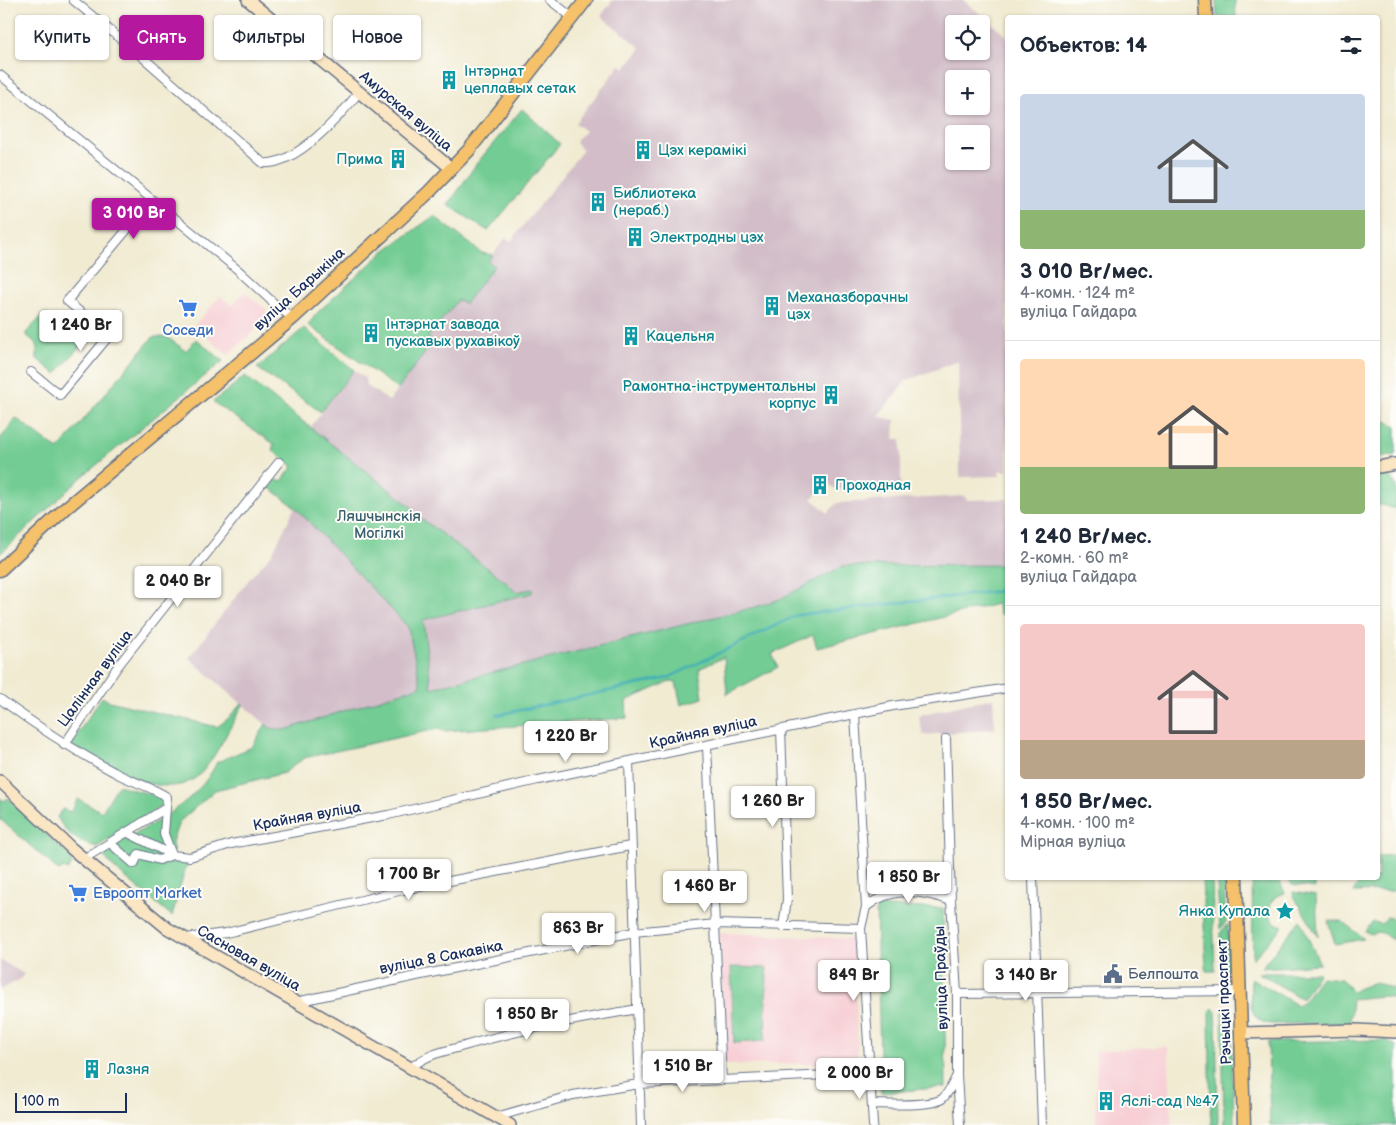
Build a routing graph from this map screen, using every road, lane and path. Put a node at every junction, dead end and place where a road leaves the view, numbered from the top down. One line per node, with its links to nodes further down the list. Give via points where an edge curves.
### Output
1 (72, 0): 9 (street, via 263,163 270,164 295,154 324,130)
2 (248, 0): 9 (main road, Амурская вуліца)
3 (550, 0): 7 (street)
4 (586, 0): 7 (main road, вуліца Барыкіна)
5 (1205, 0): 6 (main road)
6 (1206, 15)
7 (573, 18): 10 (main road, вуліца Барыкіна)
8 (0, 75): 11 (street)
9 (360, 91): 10 (main road, Амурская вуліца)
10 (452, 169): 12 (main road, вуліца Барыкіна)
11 (152, 200): 12 (street); 13 (street, via 67,301 109,336 60,395)
12 (293, 318): 17 (main road, вуліца Барыкіна, via 66,508)
13 (31, 372)
14 (280, 462): 23 (street, Цалінная вуліца, via 118,666)
15 (1396, 464): 16 (main road)
16 (1380, 467)
17 (0, 570)
18 (1005, 689): 20 (street, Крайняя вуліца)
19 (0, 699): 23 (street)
20 (855, 714): 21 (street, Крайняя вуліца); 36 (street)
21 (781, 729): 24 (street, Крайняя вуліца); 38 (street, via 787,899)
22 (946, 739): 35 (street, вуліца Праўды)
23 (64, 745): 27 (street, via 127,779 157,790 167,797)
24 (707, 746): 25 (street, Крайняя вуліца); 37 (street)
25 (629, 761): 30 (street); 31 (street, Крайняя вуліца, via 388,815 231,844 190,858)
26 (0, 781): 32 (main road, Сасновая вуліца)
27 (166, 808): 28 (street); 31 (street, via 164,834)
28 (128, 833): 29 (street); 31 (street, Крайняя вуліца)
29 (110, 843): 31 (street, Крайняя вуліца, via 134,864 139,854 159,860); 32 (street)
30 (630, 846): 40 (street); 41 (street, via 403,890 226,933)
31 (172, 855)
32 (84, 858): 41 (main road, Сасновая вуліца, via 144,910)
33 (1034, 880): 43 (street)
34 (1236, 880): 42 (main road, Рэчыцкі праспект)
35 (951, 901): 36 (street, via 932,894 893,892 884,894); 44 (street, вуліца Праўды)
36 (866, 907): 39 (street)
37 (716, 924): 38 (street, вуліца 8 Сакавіка); 40 (street, вуліца 8 Сакавіка); 52 (street)
38 (783, 927): 39 (street, вуліца 8 Сакавіка)
39 (861, 928): 50 (street)
40 (634, 932): 45 (street, вуліца 8 Сакавіка); 46 (street)
41 (186, 938): 45 (main road, Сасновая вуліца)
42 (1240, 991): 43 (street); 48 (main road, Рэчыцкі праспект)
43 (1037, 993): 44 (street); 60 (street)
44 (957, 994): 51 (street, вуліца Праўды)
45 (296, 1002): 49 (main road, Сасновая вуліца)
46 (638, 1009): 49 (street, via 499,1036 439,1052); 53 (street)
47 (1396, 1032): 48 (main road)
48 (1242, 1033): 61 (main road, Рэчыцкі праспект)
49 (411, 1068): 55 (main road, Сасновая вуліца)
50 (869, 1073): 52 (street); 54 (street)
51 (957, 1075): 54 (street, via 941,1100); 59 (street, вуліца Праўды)
52 (722, 1080): 53 (street)
53 (639, 1084): 55 (street, via 573,1095); 57 (street)
54 (872, 1104): 58 (street)
55 (496, 1117): 56 (main road, Сасновая вуліца)
56 (510, 1125)
57 (641, 1125)
58 (873, 1125)
59 (960, 1125)
60 (1042, 1125)
61 (1244, 1125)

